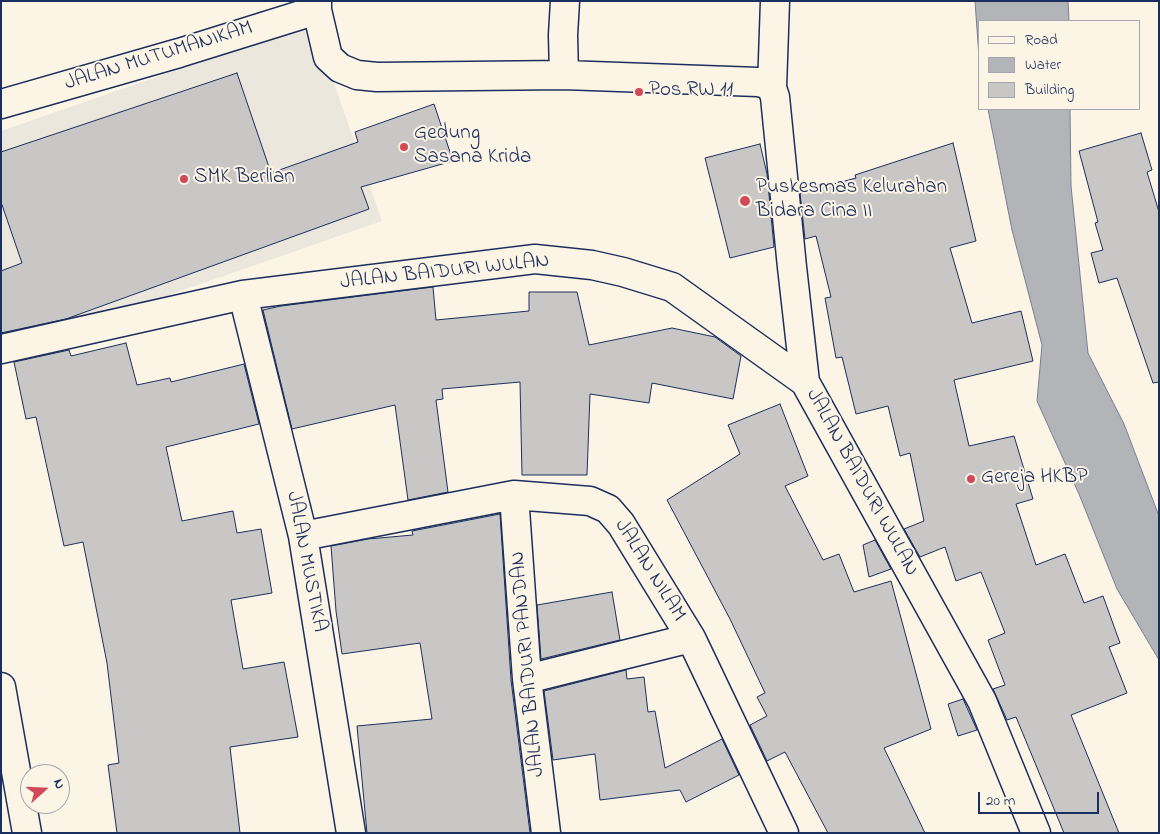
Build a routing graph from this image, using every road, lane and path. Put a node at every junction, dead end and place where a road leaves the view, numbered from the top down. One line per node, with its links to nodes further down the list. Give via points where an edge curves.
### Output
1 (565, 1): 4 (street)
2 (775, 1): 5 (street)
3 (317, 6): 4 (street, via 328,56 340,68 357,75); 6 (street, JALAN MUTUMANIKAM, via 179,53)
4 (564, 75): 5 (street, via 758,82)
5 (772, 88): 9 (street, via 776,97)
6 (1, 104)
7 (243, 295): 8 (street, JALAN BAIDURI WULAN); 9 (street, JALAN BAIDURI WULAN, via 534,259 592,265 672,287); 11 (street, JALAN MUSTIKA)
8 (1, 349)
9 (805, 382): 19 (street, JALAN BAIDURI WULAN, via 982,701)
10 (514, 496): 11 (street, JALAN NILAM); 12 (street, JALAN NILAM, via 590,501 608,509 621,524); 13 (street, JALAN BAIDURI PANDAN)
11 (303, 536): 16 (street, JALAN MUSTIKA)
12 (691, 638): 13 (street); 18 (street, JALAN NILAM)
13 (527, 679): 17 (street, JALAN BAIDURI PANDAN)
14 (1, 686): 15 (street)
15 (27, 833)
16 (351, 833)
17 (546, 833)
18 (784, 833)
19 (1036, 833)

